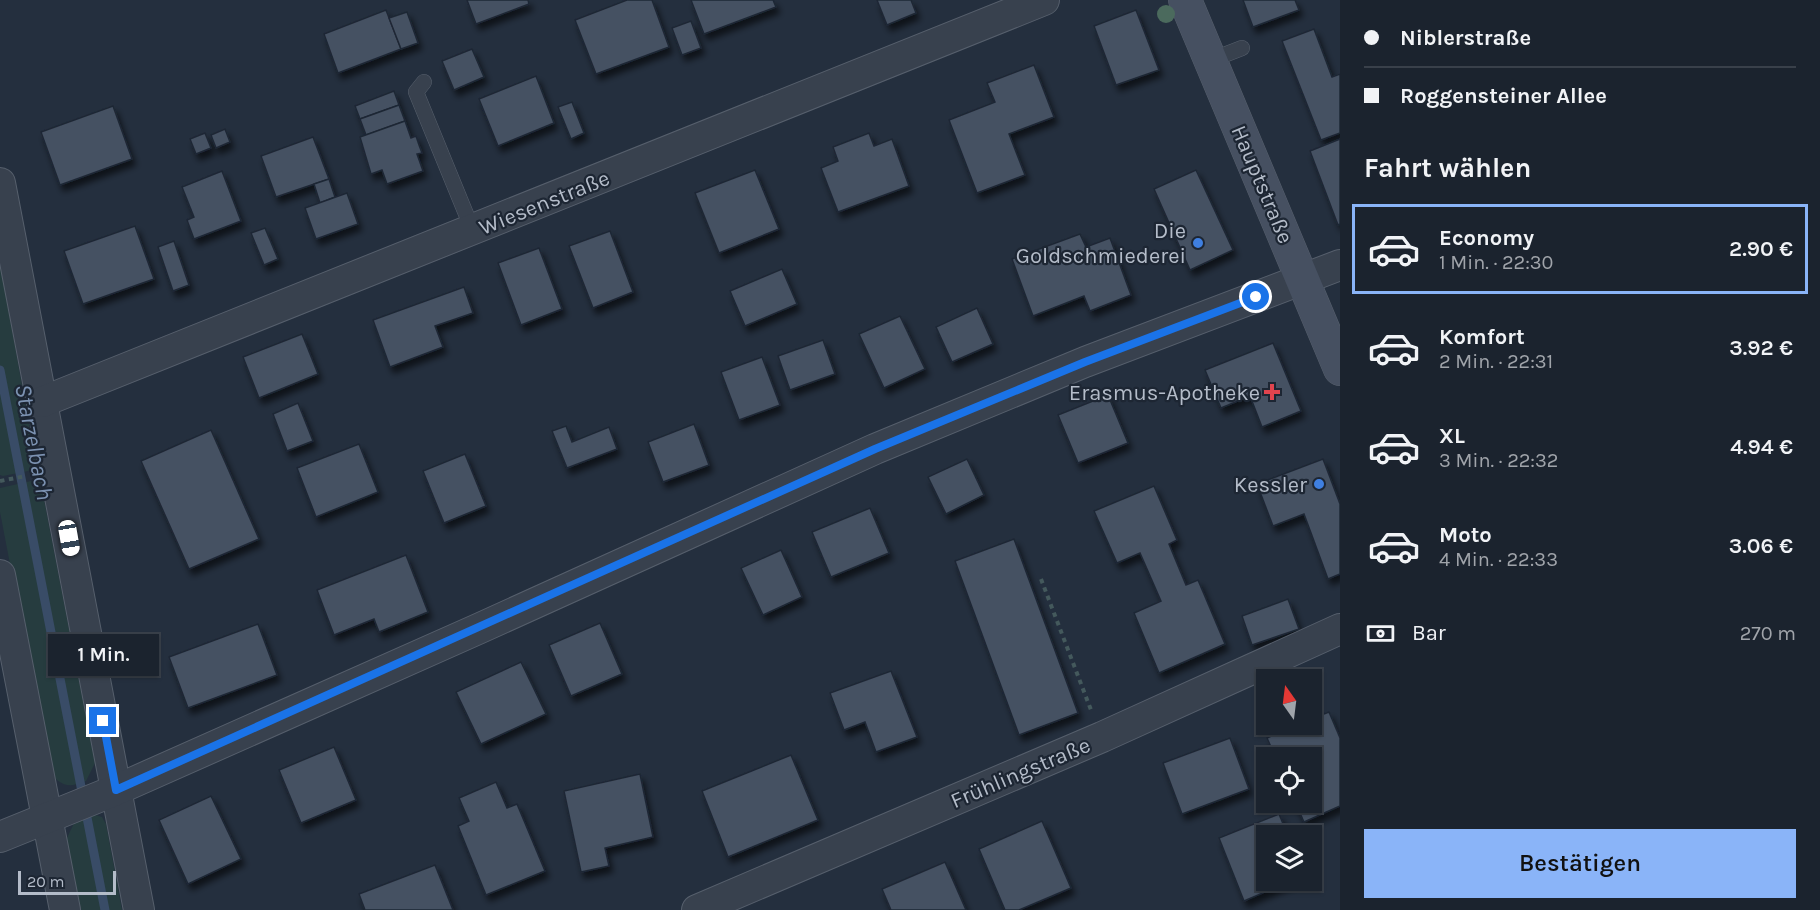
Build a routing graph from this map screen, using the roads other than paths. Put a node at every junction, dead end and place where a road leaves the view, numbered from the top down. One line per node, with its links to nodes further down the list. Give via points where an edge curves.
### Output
1 (1044, 0): 7 (street, Wiesenstraße, via 994,14)
2 (1185, 0): 4 (main road, Hauptstraße)
3 (1242, 48): 4 (lane)
4 (1210, 60): 9 (main road, Hauptstraße)
5 (424, 82): 7 (lane, via 416,92)
6 (0, 183): 11 (street)
7 (473, 231): 11 (street, Wiesenstraße)
8 (1340, 265): 9 (street)
9 (1303, 279): 10 (main road, Hauptstraße); 14 (street, via 1085,362 875,449)
10 (1340, 369)
11 (42, 402): 14 (street)
12 (0, 575): 15 (street)
13 (1340, 629): 19 (street, Frühlingstraße, via 1102,737)
14 (107, 793): 15 (street); 18 (street)
15 (55, 813): 16 (street); 17 (street)
16 (0, 837)
17 (65, 910)
18 (139, 910)
19 (697, 910)

